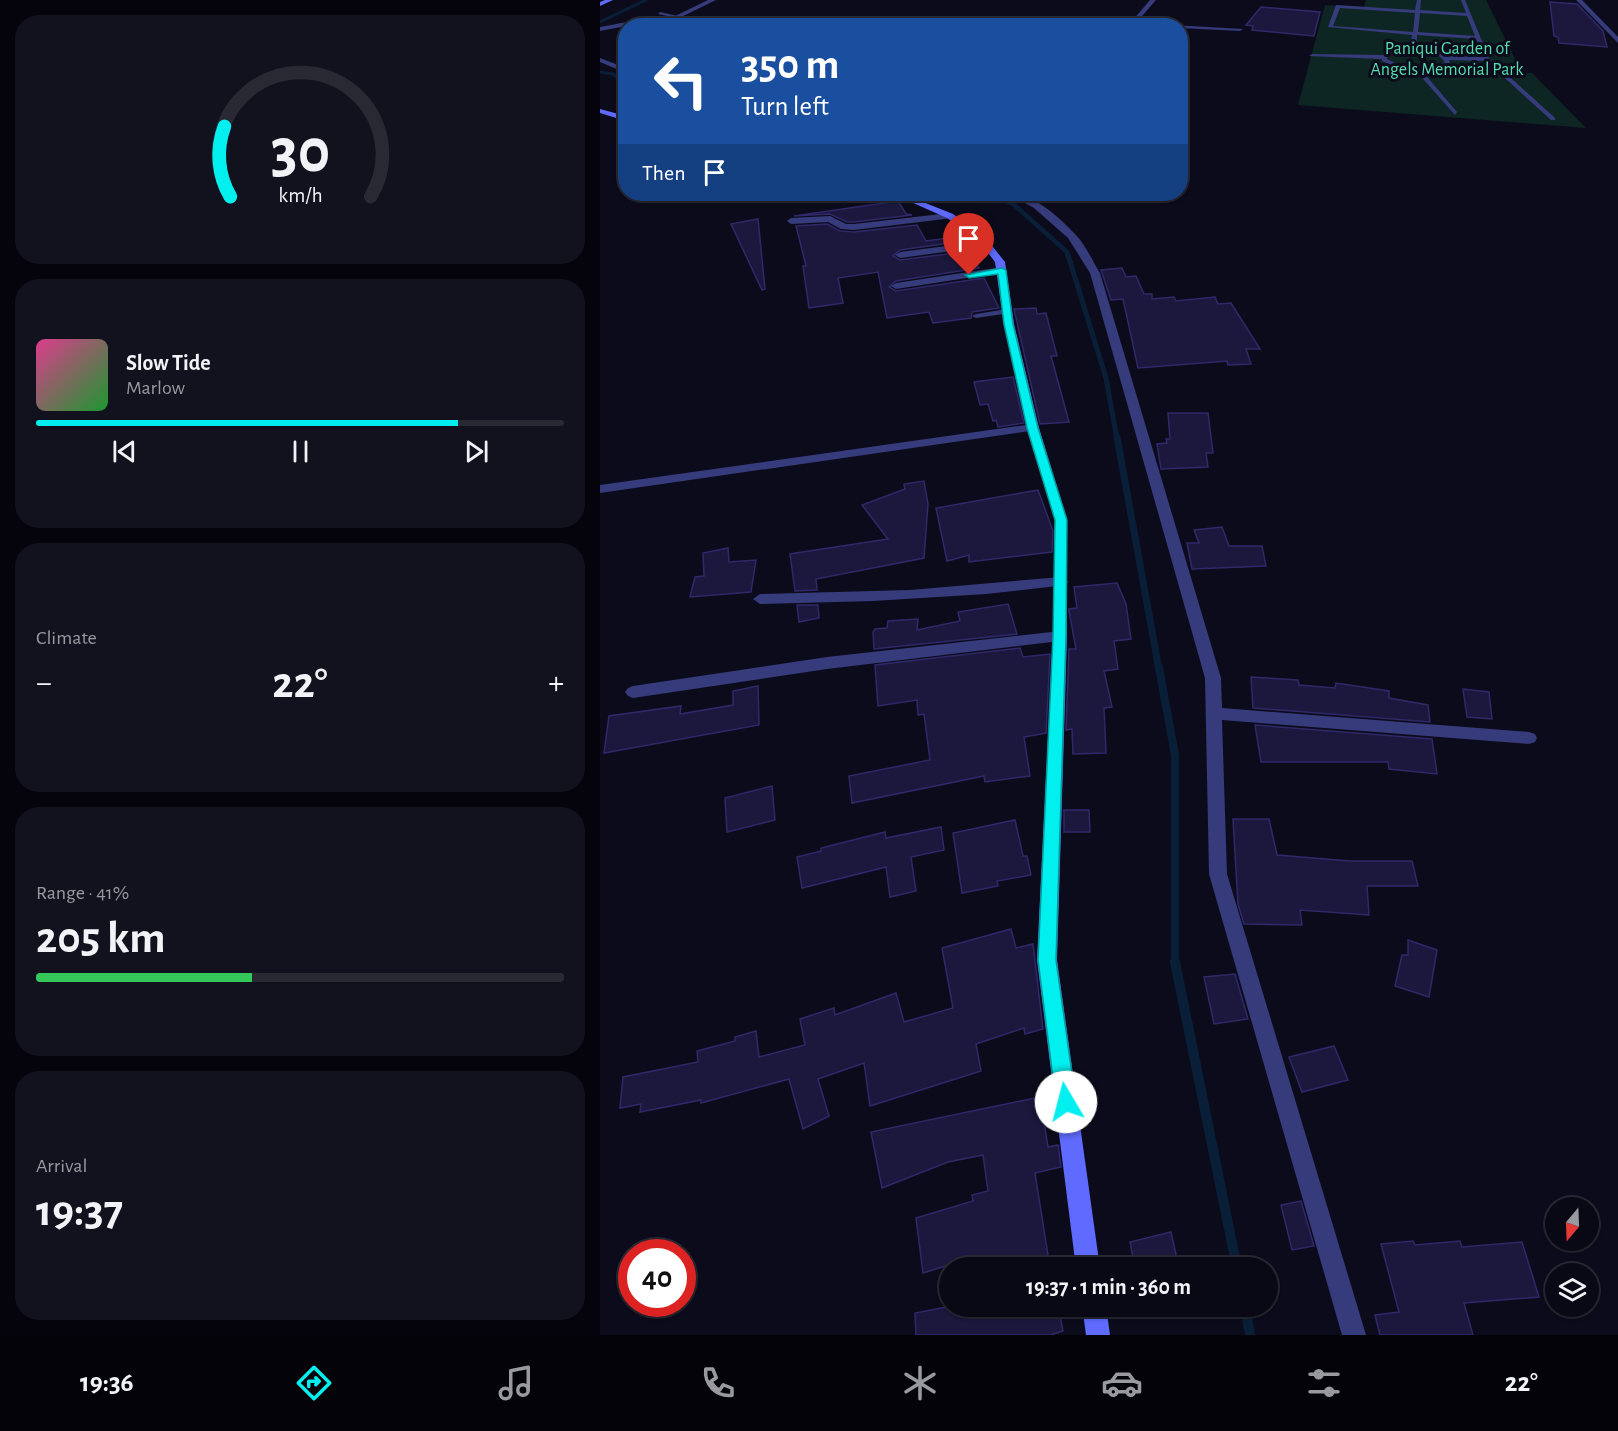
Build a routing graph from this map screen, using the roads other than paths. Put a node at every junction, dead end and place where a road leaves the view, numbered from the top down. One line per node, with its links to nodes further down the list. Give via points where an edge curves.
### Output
1 (610, 0): 8 (street)
2 (713, 0): 14 (street)
3 (1153, 0): 15 (street)
4 (1377, 0): 10 (lane)
5 (1419, 0): 12 (lane)
6 (1464, 0): 13 (lane)
7 (1580, 0): 23 (street)
8 (600, 4)
9 (1359, 8): 10 (lane); 20 (lane); 20 (lane, via 1338,6 1330,27)
10 (1376, 9): 12 (lane)
11 (660, 13): 14 (lane)
12 (1417, 13): 13 (lane); 21 (lane)
13 (1469, 15): 22 (lane)
14 (676, 17)
15 (1139, 18)
16 (618, 26): 18 (street)
17 (1188, 26): 19 (street)
18 (600, 29)
19 (1240, 29)
20 (1353, 29): 21 (lane)
21 (1415, 34): 22 (lane); 24 (lane)
22 (1479, 38): 28 (lane)
23 (1618, 41)
24 (1413, 49): 26 (lane, via 1394,50); 27 (lane)
25 (1312, 56): 26 (lane)
26 (1383, 57): 31 (lane, via 1397,66)
27 (1447, 58): 28 (lane); 31 (lane, via 1448,63 1443,66)
28 (1487, 59): 35 (lane)
29 (600, 60): 30 (street)
30 (618, 68)
31 (1418, 69): 33 (lane)
32 (600, 111): 34 (street)
33 (1455, 113)
34 (618, 117)
35 (1553, 119)
36 (914, 201): 38 (street)
37 (1028, 201): 52 (street, via 1072,236 1095,273 1201,632 1213,678)
38 (950, 216): 39 (street, via 854,227 844,227 830,219); 40 (street)
39 (791, 221)
40 (986, 244): 41 (street); 42 (street)
41 (900, 255)
42 (1002, 270): 43 (street); 44 (street)
43 (896, 286)
44 (1007, 311): 45 (lane); 46 (street)
45 (976, 316)
46 (1032, 428): 47 (street); 48 (street, via 1061,520)
47 (600, 489)
48 (1061, 582): 49 (street, via 860,599); 50 (street)
49 (760, 599)
50 (1060, 636): 51 (street, via 827,663); 54 (street, via 1047,960)
51 (633, 692)
52 (1214, 713): 53 (street); 57 (street, via 1218,874)
53 (1529, 738)
54 (1087, 1257)
55 (1096, 1317): 56 (street)
56 (1098, 1335)
57 (1354, 1335)

